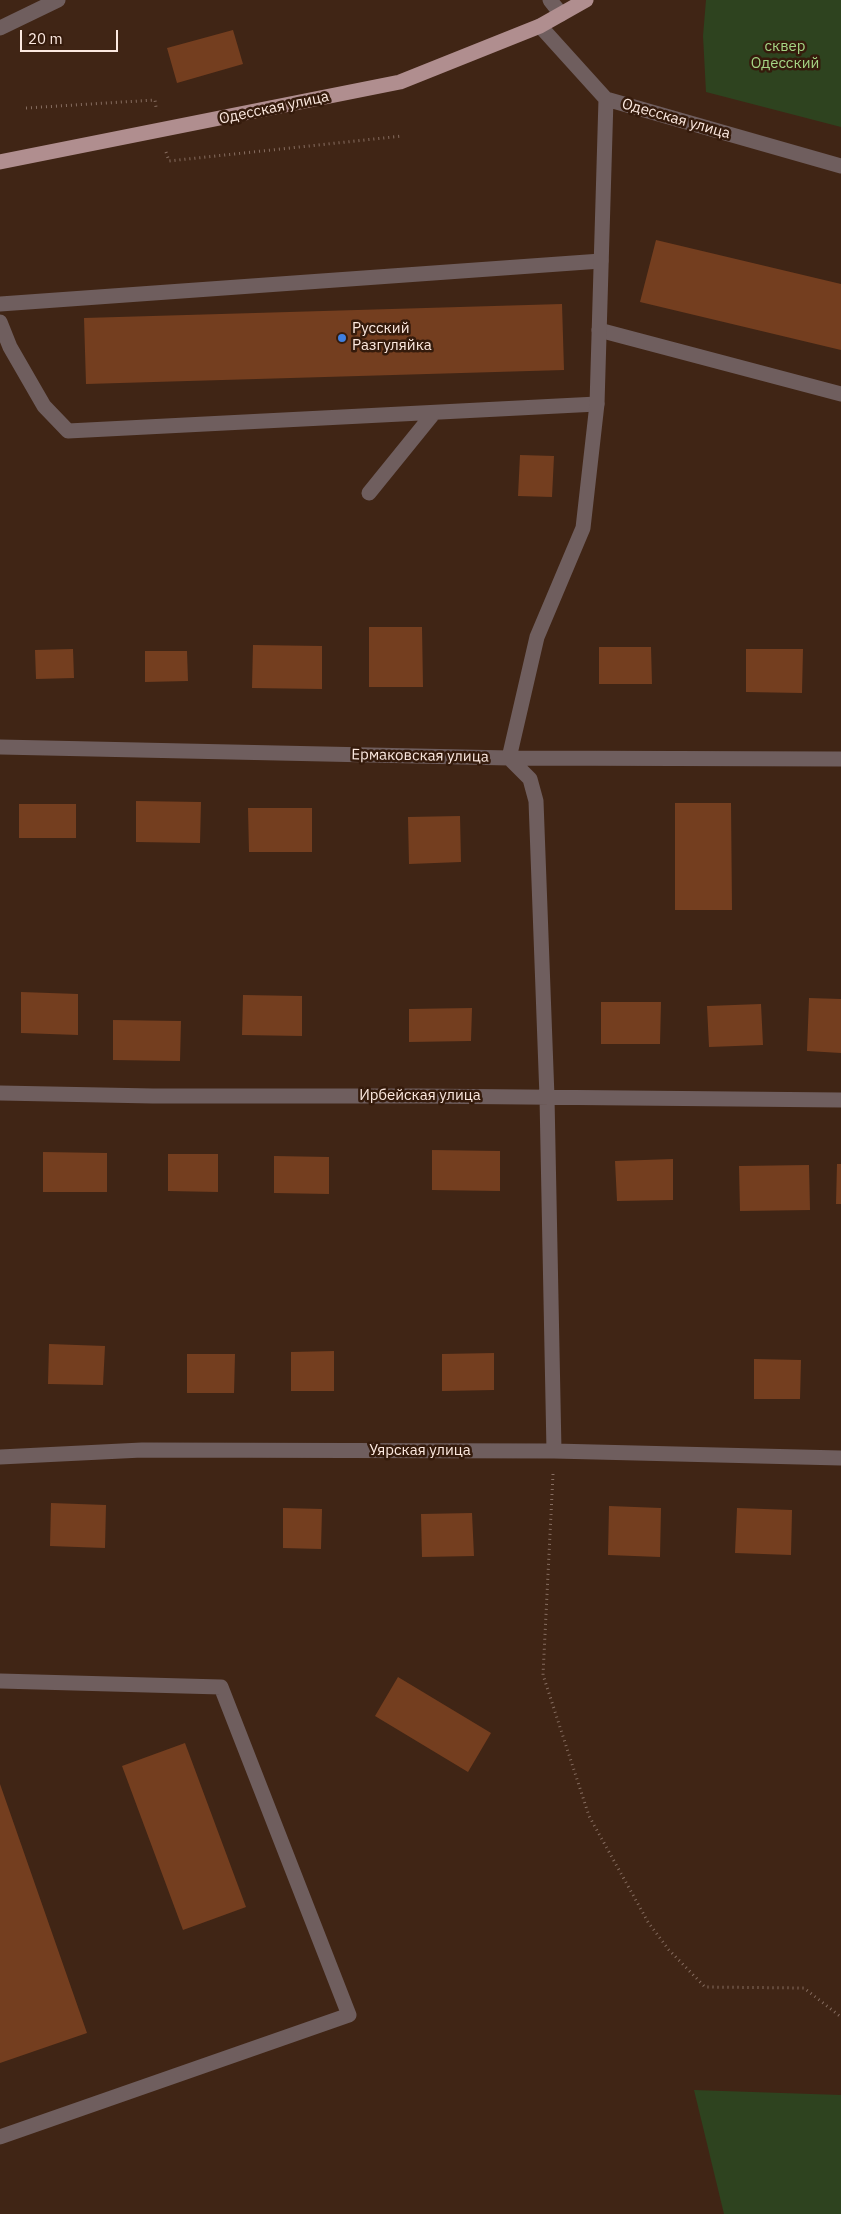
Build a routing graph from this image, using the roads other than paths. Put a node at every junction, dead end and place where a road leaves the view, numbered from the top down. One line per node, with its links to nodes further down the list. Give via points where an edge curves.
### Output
1 (58, 0): 6 (street)
2 (550, 0): 4 (street)
3 (586, 0): 4 (main road, Одесская улица)
4 (560, 14): 5 (main road, Одесская улица)
5 (540, 26): 7 (street, Одесская улица); 8 (main road, Одесская улица, via 400,82)
6 (0, 28)
7 (606, 99): 9 (street, Одесская улица); 10 (street)
8 (0, 162)
9 (841, 166)
10 (601, 261): 11 (street); 13 (street)
11 (0, 304)
12 (0, 322): 14 (street)
13 (599, 330): 15 (street); 16 (street)
14 (5, 348): 17 (street, via 44,406 68,431)
15 (841, 394)
16 (597, 404): 17 (street); 20 (street, via 583,528 536,637)
17 (433, 414): 18 (street)
18 (368, 493)
19 (0, 748): 20 (street, Ермаковская улица)
20 (509, 758): 21 (street, Ермаковская улица); 23 (street, via 530,779 536,801)
21 (841, 759)
22 (0, 1092): 23 (street, Ирбейская улица, via 154,1096)
23 (548, 1096): 24 (street, Ирбейская улица); 25 (street)
24 (841, 1100)
25 (554, 1451): 26 (street, Уярская улица, via 142,1450); 27 (street, Уярская улица)
26 (0, 1457)
27 (841, 1458)
28 (0, 1681): 29 (street, via 221,1686 349,2015)
29 (0, 2138)

